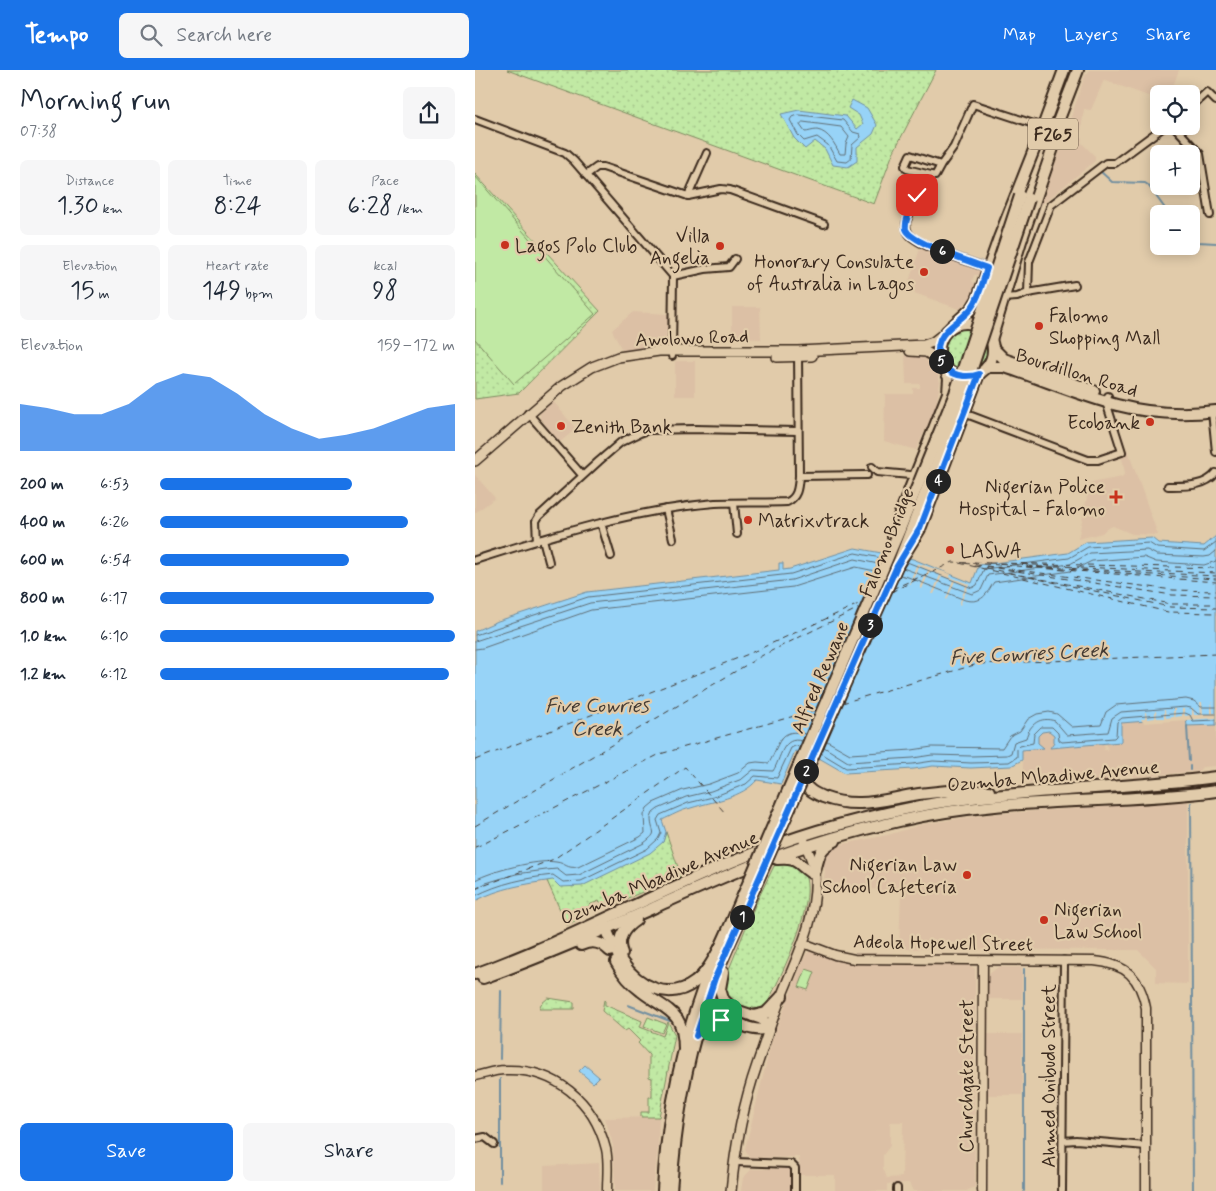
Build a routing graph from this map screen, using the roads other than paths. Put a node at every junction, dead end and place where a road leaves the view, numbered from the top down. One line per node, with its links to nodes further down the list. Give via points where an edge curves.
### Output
1 (1064, 70): 7 (main road, F265)
2 (1078, 70): 6 (main road, F265)
3 (1200, 98): 4 (street, via 1207,92)
4 (1216, 100)
5 (475, 120): 12 (street, via 565,153)
6 (1056, 126): 15 (main road, F265); 23 (main road, via 1053,148)
7 (1043, 127): 11 (street, via 973,104 954,147); 15 (main road, F265); 19 (main road)
8 (1153, 135): 22 (street, via 1115,163 1106,163 1051,205 1029,262)
9 (1182, 135): 16 (street, via 1200,154)
10 (707, 153): 14 (street)
11 (941, 165): 11 (street, via 910,155 905,166 933,177)
12 (586, 175): 14 (street, via 603,167); 20 (street)
13 (917, 195): 19 (street, via 906,222 909,234 919,242)
14 (688, 196): 17 (street, via 725,189)
15 (1024, 198): 58 (main road, Alfred Rewane / F265, bridge)
16 (1210, 215)
17 (824, 224)
18 (735, 259): 20 (street, via 729,267)
19 (987, 268): 24 (main road, via 977,300)
20 (673, 276): 27 (street)
21 (1075, 285): 22 (street)
22 (1028, 293): 23 (street)
23 (1003, 298): 26 (main road)
24 (951, 327): 25 (main road); 26 (main road, via 966,322 974,324 987,333)
25 (942, 335): 28 (main road, Awolowo Road, via 924,345); 29 (main road, via 938,352)
26 (992, 344): 30 (main road, via 993,355); 32 (main road, Bourdillon Road, via 1004,359)
27 (673, 354): 28 (main road, Awolowo Road); 35 (main road, Awolowo Road, via 632,354 598,364 562,386)
28 (798, 354): 29 (main road, Awolowo Road, via 919,351); 37 (street)
29 (942, 363): 30 (main road, via 957,376 971,376); 31 (main road)
30 (983, 371): 32 (main road, Bourdillon Road, via 1005,368); 34 (street); 58 (main road, bridge, via 968,400 920,528)
31 (949, 378): 36 (street); 58 (main road, bridge, via 948,393 898,519)
32 (1107, 399): 33 (main road, Bourdillon Road, via 1149,411); 34 (street, via 1123,452 1093,460)
33 (1215, 409): 39 (street)
34 (969, 415): 38 (street)
35 (530, 416): 40 (main road, Awolowo Road); 41 (main road, Awolowo Road); 44 (street)
36 (931, 423)
37 (798, 431): 44 (street, via 648,430 621,442); 47 (street)
38 (959, 437)
39 (1216, 452)
40 (475, 461)
41 (475, 467)
42 (872, 467): 46 (street, via 877,472)
43 (1216, 473): 48 (street, via 1205,482)
44 (582, 474): 54 (street, via 536,520)
45 (867, 475): 47 (street)
46 (910, 475)
47 (799, 476): 49 (street, via 797,492 787,502)
48 (1169, 486)
49 (734, 503): 50 (street); 52 (street)
50 (667, 509): 51 (street); 53 (street)
51 (601, 523): 54 (street); 55 (street)
52 (737, 534)
53 (673, 539)
54 (540, 540): 56 (street); 57 (street)
55 (611, 556)
56 (475, 560)
57 (549, 562)
58 (892, 564): 60 (main road, Falomo Bridge / F265); 69 (main road, Alfred Rewane / F265, bridge)
59 (1216, 777): 62 (main road, Ozumba Mbadiwe Avenue)
60 (802, 781): 62 (main road, via 809,790 847,804 868,804 949,791); 69 (main road, Falomo Bridge / F265, bridge)
61 (1216, 791): 63 (main road, Ozumba Mbadiwe Avenue, via 956,810)
62 (1030, 792): 64 (main road, Ozumba Mbadiwe Avenue, via 903,809)
63 (853, 832): 65 (main road, Ozumba Mbadiwe Avenue); 67 (main road, via 822,850)
64 (800, 836): 65 (main road); 70 (main road, Ozumba Mbadiwe Avenue, via 745,856)
65 (804, 846): 66 (main road, Ozumba Mbadiwe Avenue); 67 (main road)
66 (766, 860): 67 (main road, via 792,859); 68 (main road, Ozumba Mbadiwe Avenue)
67 (814, 874): 71 (main road, via 814,895)
68 (653, 908): 70 (main road, Ozumba Mbadiwe Avenue); 77 (main road, via 628,926 621,936 620,948)
69 (739, 915): 72 (main road, F265)
70 (602, 925): 73 (main road); 76 (main road, Ozumba Mbadiwe Avenue); 77 (main road); 78 (main road, Ozumba Mbadiwe Avenue)
71 (803, 943): 75 (street, Adeola Hopewell Street, via 854,959); 80 (main road)
72 (725, 946): 77 (main road, via 696,982 681,990 651,988 639,981); 81 (main road, via 721,994 733,1009); 83 (main road, F265); 84 (main road, F265, via 705,983)
73 (610, 951): 76 (main road, via 600,943 589,942); 84 (main road, via 631,983 677,1018)
74 (1063, 960): 75 (street, Adeola Hopewell Street); 87 (street, Ahmed Onibudo Street); 89 (street, Adeola Hopewell Street, via 1110,963 1128,971 1143,994 1146,1008)
75 (983, 961): 96 (street, Churchgate Street)
76 (528, 962): 79 (main road, Ozumba Mbadiwe Avenue)
77 (629, 969)
78 (475, 974)
79 (475, 981)
80 (782, 996): 81 (main road, via 765,1013); 82 (main road)
81 (752, 1016): 82 (main road, via 762,1019)
82 (769, 1028): 83 (main road, via 759,1031 731,1020 721,1020 708,1024); 90 (main road, via 746,1102)
83 (696, 1036): 93 (main road, via 679,1110)
84 (684, 1050): 92 (main road, via 672,1099)
85 (475, 1076): 91 (street, via 503,1070 532,1072 554,1080 579,1097 593,1116 606,1149)
86 (475, 1139): 88 (street, via 485,1137)
87 (1063, 1141): 89 (street); 97 (street, Ahmed Onibudo Street)
88 (493, 1144)
89 (1146, 1146): 98 (street, Adeola Hopewell Street)
90 (735, 1162): 94 (main road); 95 (street, via 791,1164 795,1168)
91 (607, 1191)
92 (663, 1191)
93 (671, 1191)
94 (731, 1191)
95 (795, 1191)
96 (982, 1191)
97 (1063, 1191)
98 (1146, 1191)

